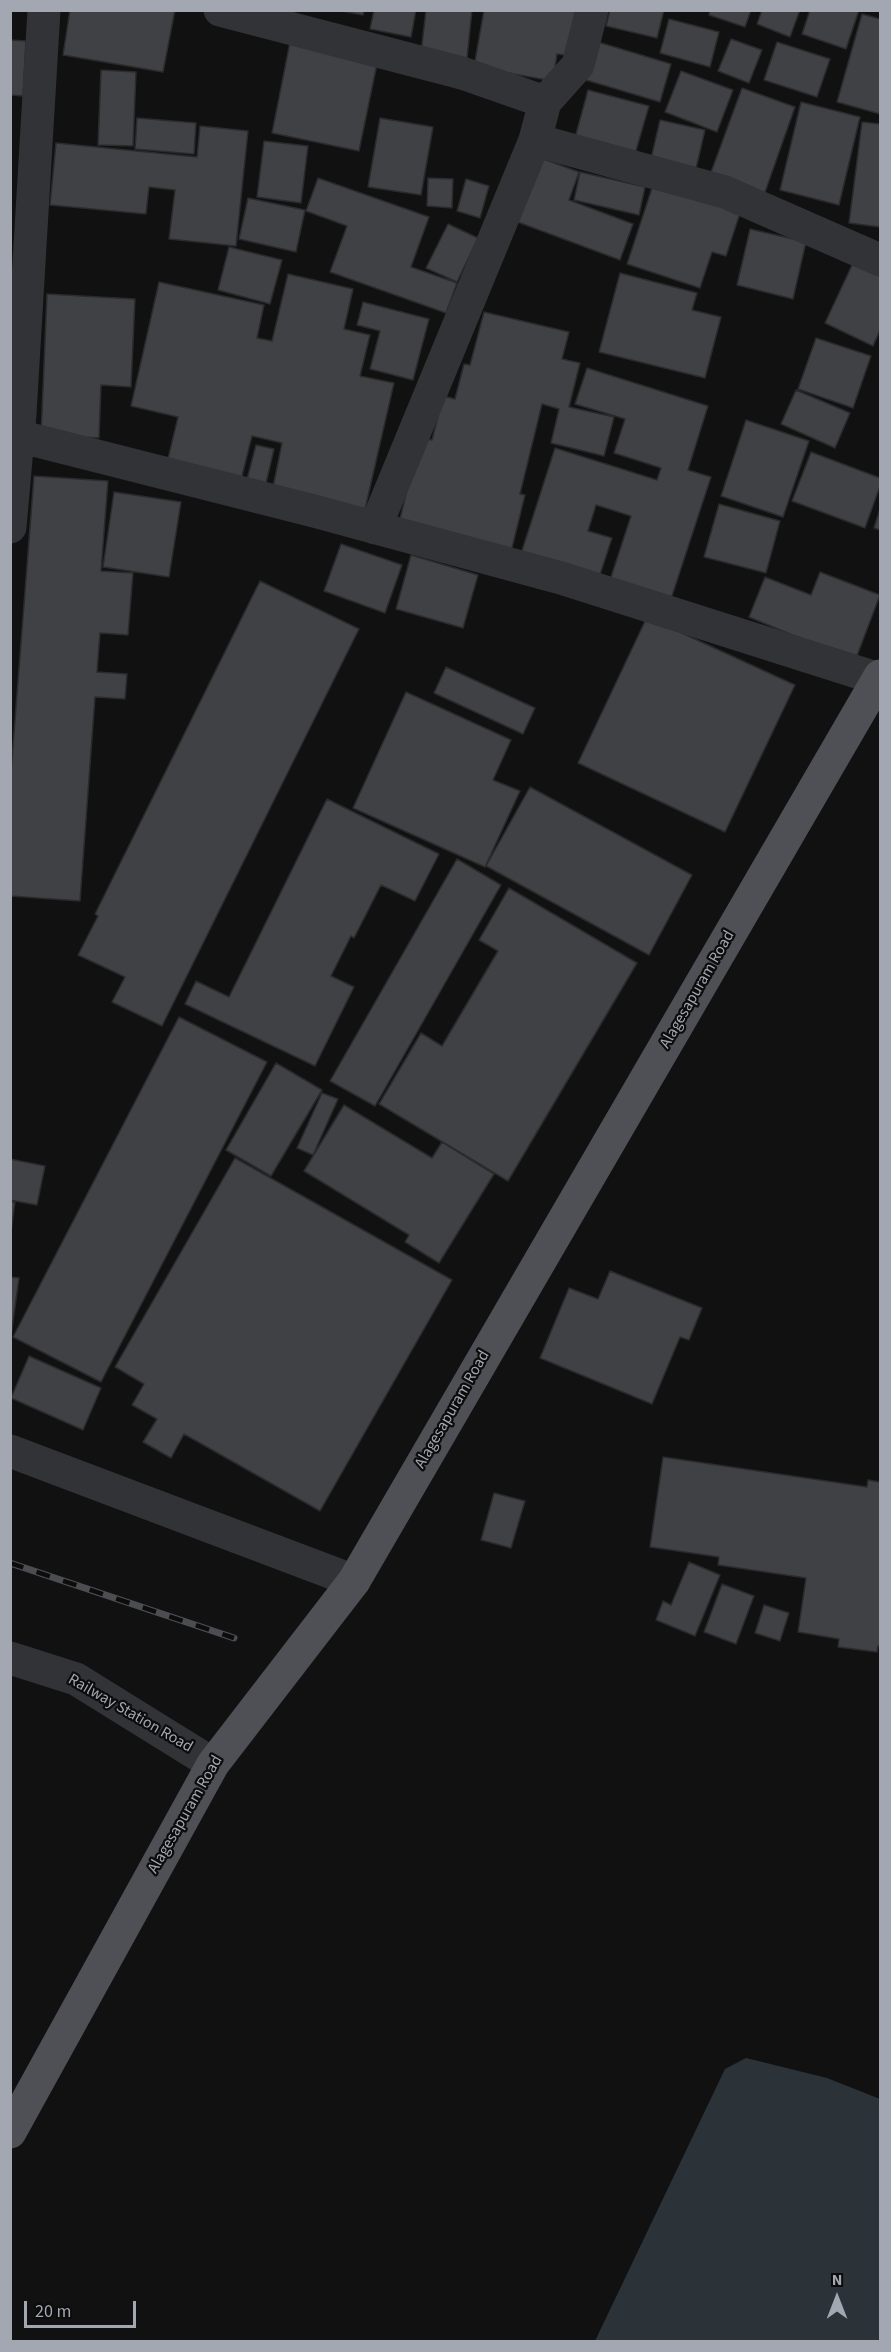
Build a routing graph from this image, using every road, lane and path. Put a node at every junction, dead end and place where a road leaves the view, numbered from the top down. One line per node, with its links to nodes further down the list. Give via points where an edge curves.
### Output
1 (44, 10): 5 (street)
2 (220, 10): 4 (street, via 462,73)
3 (592, 10): 4 (street, via 578,65)
4 (545, 102): 6 (street)
5 (25, 112): 8 (street)
6 (535, 140): 7 (street, via 725,192); 10 (street)
7 (880, 260)
8 (16, 421): 9 (street); 10 (street)
9 (10, 527)
10 (375, 528): 11 (street, via 561,578)
11 (880, 678): 13 (main road, Alagesapuram Road)
12 (10, 1451): 13 (street)
13 (354, 1581): 15 (main road, Alagesapuram Road)
14 (10, 1658): 15 (street, Railway Station Road, via 76,1679)
15 (213, 1764): 16 (main road, Alagesapuram Road)
16 (10, 2132)

